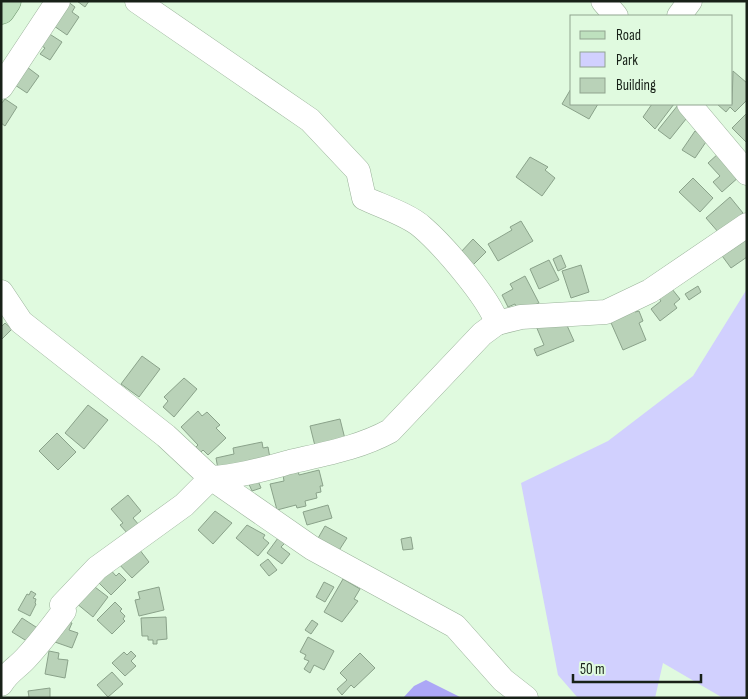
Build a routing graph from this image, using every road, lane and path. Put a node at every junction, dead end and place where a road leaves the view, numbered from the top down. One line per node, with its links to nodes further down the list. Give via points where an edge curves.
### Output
1 (7, 1): 6 (main road)
2 (58, 1): 9 (street)
3 (137, 1): 14 (street, via 310,120 358,171 364,198 421,226 470,280 494,313)
4 (603, 1): 7 (street)
5 (690, 1): 8 (street)
6 (1, 10)
7 (615, 15)
8 (680, 15)
9 (1, 87)
10 (690, 105): 11 (street)
11 (747, 173)
12 (747, 224): 14 (street, via 650,291 606,312 537,315)
13 (1, 292): 15 (street, via 21,322 166,436)
14 (497, 323): 15 (street, via 482,334 390,431 376,438 281,464)
15 (210, 478): 16 (street, via 184,505 97,568 62,606 64,611 43,639 8,672); 17 (street, via 312,548 455,626 503,680)
16 (1, 684)
17 (526, 698)

